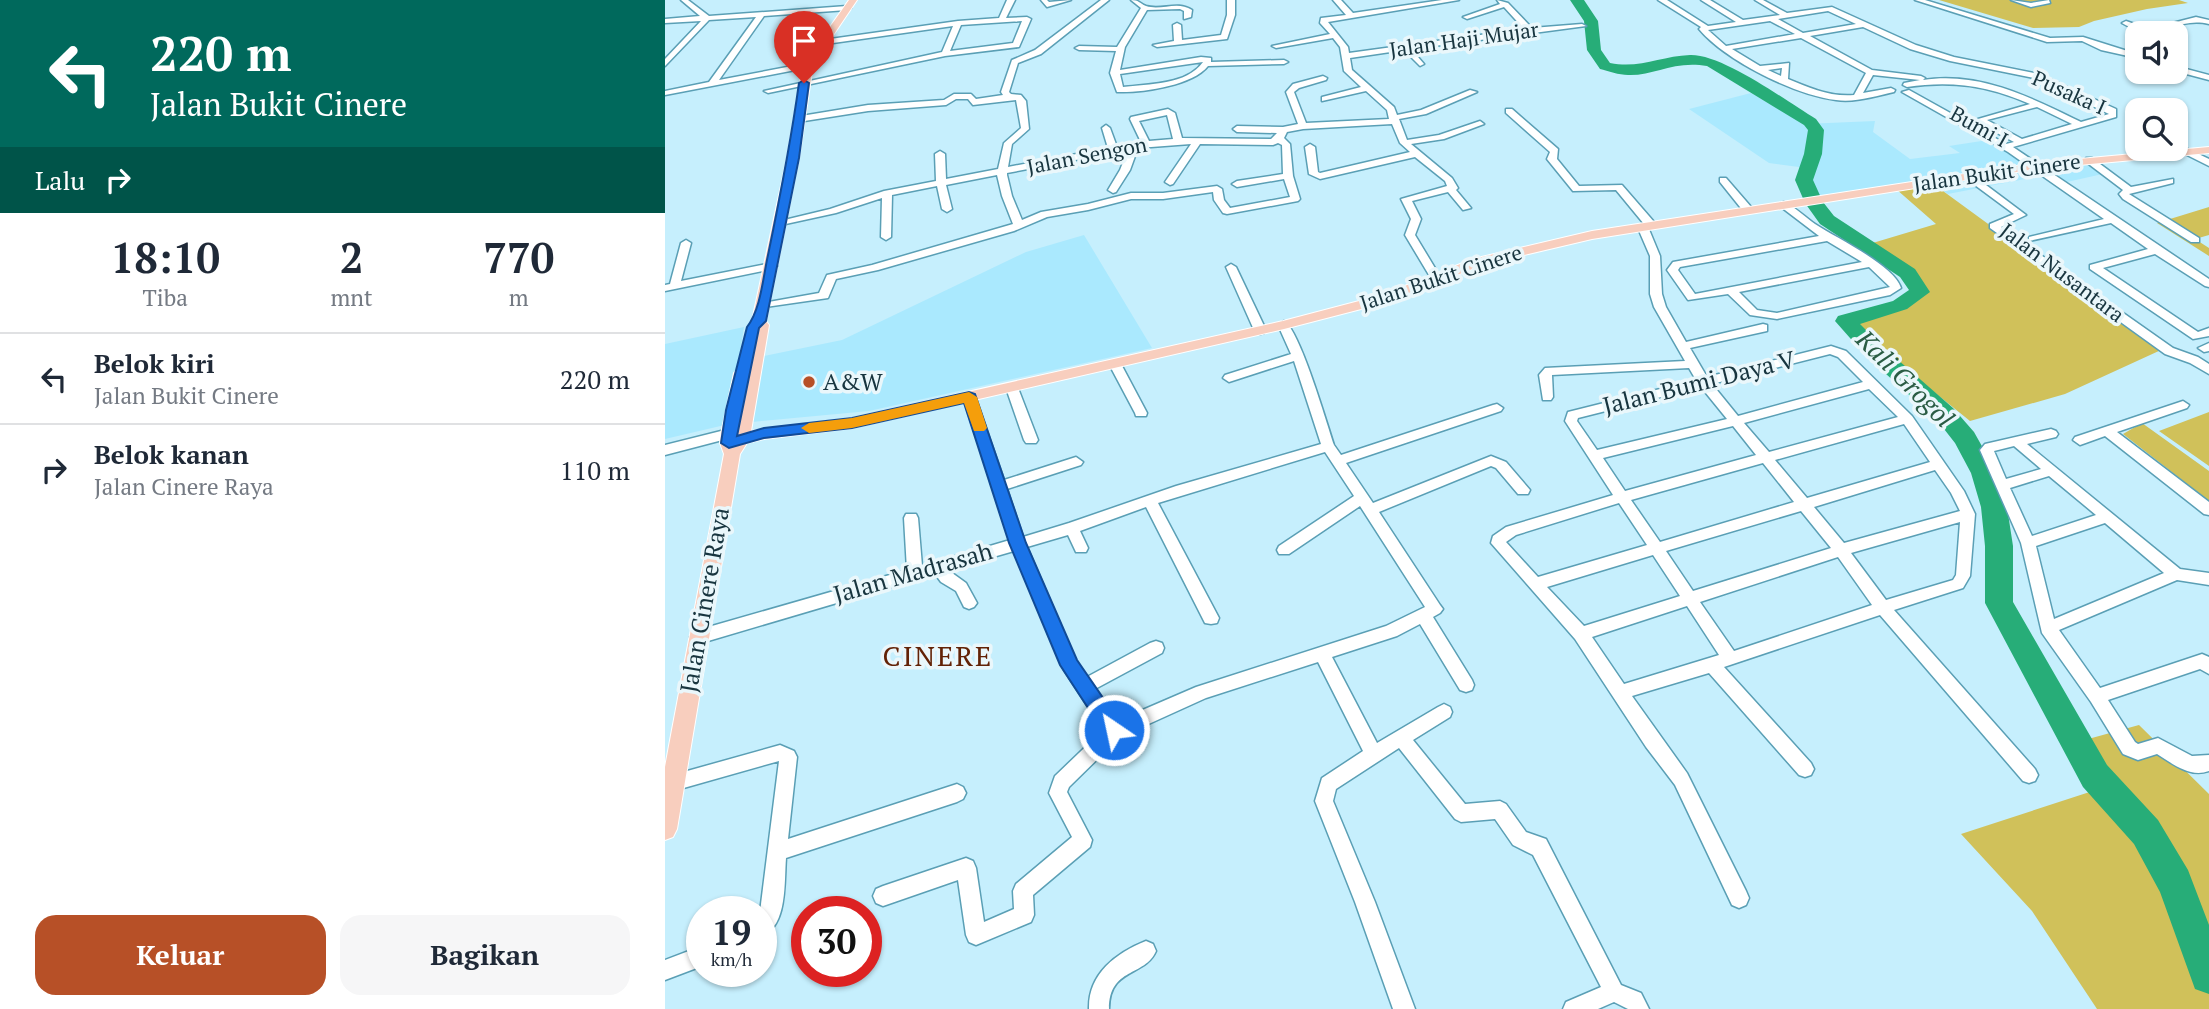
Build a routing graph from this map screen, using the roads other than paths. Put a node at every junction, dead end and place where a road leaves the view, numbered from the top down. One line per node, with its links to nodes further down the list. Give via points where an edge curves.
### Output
1 (684, 0): 26 (street)
2 (1011, 0): 28 (street)
3 (1044, 0): 4 (street, via 1047,5)
4 (1068, 0)
5 (1105, 0): 78 (street, via 1038,52 1015,62)
6 (1134, 0): 20 (street)
7 (1231, 0): 42 (street, via 1224,37)
8 (1336, 0): 24 (street)
9 (1407, 0): 19 (street)
10 (1456, 0): 19 (street)
11 (1663, 0): 37 (street)
12 (1705, 0): 30 (street)
13 (1758, 0): 22 (street)
14 (1918, 0): 50 (street, via 2050,40 2068,39)
15 (2014, 0): 16 (street, via 2041,5)
16 (2046, 0)
17 (1504, 2): 27 (street); 38 (street)
18 (850, 4): 21 (street); 41 (main road, Jalan Cinere Raya)
19 (1416, 6): 24 (street)
20 (1145, 8): 23 (street, via 1181,7 1188,10); 48 (street)
21 (762, 14): 26 (street); 70 (street)
22 (1784, 14): 25 (street); 35 (street, via 1829,9)
23 (1187, 16)
24 (1351, 16): 40 (street, via 1324,20)
25 (1769, 17): 30 (street); 39 (street)
26 (707, 18): 29 (street); 54 (street)
27 (1467, 18)
28 (1002, 19): 33 (street); 49 (street, via 1027,19 1016,45)
29 (665, 21)
30 (1740, 21): 37 (street)
31 (2188, 21): 32 (street)
32 (2209, 22)
33 (958, 23): 41 (street); 49 (street)
34 (1177, 25): 42 (street)
35 (1862, 25): 39 (street); 52 (street)
36 (1582, 26): 38 (street, Jalan Haji Mujar)
37 (1705, 27): 47 (street, via 1707,35)
38 (1531, 30): 46 (street, Jalan Haji Mujar)
39 (1802, 35): 47 (street); 60 (street, via 1829,50 1827,57)
40 (1333, 36): 44 (street); 51 (street)
41 (825, 42): 57 (main road, Jalan Cinere Raya)
42 (1178, 43): 43 (street)
43 (1157, 45)
44 (1276, 46)
45 (1079, 48): 48 (street)
46 (1406, 48): 51 (street, Jalan Haji Mujar); 56 (street)
47 (1727, 48): 59 (street)
48 (1120, 49): 62 (street)
49 (945, 54): 69 (street)
50 (2125, 54)
51 (1347, 56): 72 (street, via 1348,71)
52 (1951, 59): 67 (street); 85 (street, Pusaka I, via 2036,76 2113,111 2113,115)
53 (1284, 62): 58 (street)
54 (665, 64)
55 (1207, 64): 58 (street); 62 (street, via 1208,60 1201,59); 62 (street, via 1189,78 1120,90)
56 (1420, 64)
57 (808, 65): 69 (main road, Jalan Cinere Raya); 70 (street)
58 (1249, 65): 63 (street)
59 (1761, 68): 68 (street); 68 (street, via 1786,65)
60 (1870, 72): 66 (street); 71 (street); 77 (street)
61 (2188, 72): 65 (street)
62 (1114, 73)
63 (1252, 74)
64 (1323, 78): 86 (street, via 1290,92)
65 (2209, 78)
66 (1933, 80): 67 (street); 73 (street)
67 (1953, 80): 80 (street, via 2001,88)
68 (1784, 81): 77 (street, via 1831,97)
69 (804, 84): 74 (street); 82 (main road, Jalan Cinere Raya)
70 (711, 85): 76 (street)
71 (1893, 86): 73 (street); 77 (street)
72 (1367, 88): 79 (street); 83 (street, via 1391,109)
73 (1908, 89): 94 (street, Bumi I)
74 (768, 91)
75 (1473, 92): 83 (street, Jalan Sengon)
76 (665, 93)
77 (1857, 96)
78 (1007, 97): 82 (street, via 973,102 971,96 955,97 946,102); 106 (street, via 1022,101 1025,128 1008,143)
79 (1325, 99)
80 (2039, 104): 85 (street); 94 (street, via 1982,119)
81 (1509, 111): 125 (street, via 1555,151 1552,159 1572,186 1619,187)
82 (797, 119): 123 (main road, Jalan Cinere Raya)
83 (1393, 120): 86 (street, Jalan Sengon); 92 (street)
84 (1480, 124): 92 (street)
85 (2080, 125): 94 (street, Pusaka I)
86 (1303, 126): 89 (street, Jalan Sengon)
87 (1105, 128): 97 (street)
88 (1237, 129): 89 (street)
89 (1281, 135): 90 (street, Jalan Sengon, via 1273,142); 108 (street)
90 (1198, 140): 91 (street, Jalan Sengon); 111 (street)
91 (1178, 141): 93 (street, Jalan Sengon); 93 (street, via 1168,112 1133,119)
92 (1404, 143): 101 (street)
93 (1146, 144): 95 (street, Jalan Sengon)
94 (2013, 145): 105 (street, Bumi I)
95 (1134, 146): 97 (street, Jalan Sengon); 114 (street)
96 (1310, 147): 101 (street, via 1317,175)
97 (1113, 150): 106 (street, Jalan Sengon, via 1031,168)
98 (2209, 150): 99 (main road, Jalan Bukit Cinere)
99 (2188, 152): 104 (street)
100 (940, 154): 112 (street)
101 (1414, 154): 115 (street, via 1449,180)
102 (2125, 157): 103 (main road, Jalan Bukit Cinere)
103 (2089, 160): 105 (main road, Jalan Bukit Cinere); 116 (street)
104 (2209, 163)
105 (2041, 166): 107 (main road, Jalan Bukit Cinere); 122 (street, Bumi I)
106 (1003, 169): 112 (street, Jalan Sengon); 124 (street, via 1007,197)
107 (1968, 175): 118 (main road, Jalan Bukit Cinere); 149 (street, Jalan Nusantara, via 2021,215 1994,226 2169,351)
108 (1288, 176): 113 (street); 124 (street, via 1295,199 1227,211 1217,189 1131,196 1045,214)
109 (1723, 180): 121 (street)
110 (2170, 181): 116 (street)
111 (1170, 182)
112 (941, 183): 117 (street, Jalan Sengon); 120 (street)
113 (1237, 184)
114 (1113, 190)
115 (1451, 190): 119 (street); 135 (street, via 1406,200 1416,219 1410,235)
116 (2128, 190): 129 (street, via 2126,197)
117 (887, 193): 123 (street, Jalan Sengon); 126 (street)
118 (1784, 205): 121 (main road, Jalan Bukit Cinere); 127 (street, via 1807,227)
119 (1466, 208)
120 (947, 209)
121 (1748, 210): 125 (main road, Jalan Bukit Cinere)
122 (2112, 220): 128 (street); 131 (street, Bumi I)
123 (781, 222): 133 (main road, Jalan Cinere Raya)
124 (1019, 225): 139 (street, via 831,277 826,294)
125 (1647, 225): 135 (main road, Jalan Bukit Cinere, via 1522,250); 144 (street, via 1660,307)
126 (886, 237)
127 (1827, 237): 132 (street); 138 (street, via 1673,267 1692,298)
128 (2033, 239)
129 (2195, 240)
130 (686, 243): 137 (street)
131 (2156, 250): 136 (street, Bumi I); 143 (street, via 2094,267)
132 (1871, 263): 138 (street); 138 (street, via 1896,288 1777,316 1754,313)
133 (772, 267): 137 (street); 139 (main road, Jalan Cinere Raya)
134 (1231, 267): 142 (street)
135 (1436, 278): 140 (main road, Jalan Bukit Cinere, via 1387,298)
136 (2209, 284)
137 (670, 286)
138 (1731, 291)
139 (761, 314): 163 (main road, Jalan Cinere Raya)
140 (1284, 325): 142 (main road, Jalan Bukit Cinere); 146 (street)
141 (1762, 328): 144 (street)
142 (1260, 330): 147 (main road, Jalan Bukit Cinere)
143 (2203, 334): 145 (street)
144 (1684, 345): 148 (street)
145 (2207, 346)
146 (1298, 356): 150 (street); 167 (street)
147 (1115, 364): 153 (main road, Jalan Bukit Cinere); 158 (street)
148 (1695, 364): 151 (street); 155 (street, via 1549,371 1545,375)
149 (2209, 370)
150 (1229, 378)
151 (1703, 382): 152 (street, Jalan Bumi Daya V, via 1831,350); 160 (street); 169 (street, Jalan Bumi Daya V, via 1573,415 1571,421)
152 (1872, 384): 159 (street); 160 (street)
153 (1012, 388): 154 (main road, Jalan Bukit Cinere); 164 (street)
154 (969, 397): 163 (main road, Jalan Bukit Cinere, via 852,423); 177 (street)
155 (1547, 397)
156 (2183, 405): 161 (street)
157 (1497, 408): 172 (street)
158 (1141, 413)
159 (1907, 419): 171 (street); 174 (street)
160 (1735, 421): 169 (street); 171 (street)
161 (2107, 431): 165 (street); 183 (street)
162 (2051, 434): 166 (street)
163 (735, 440): 168 (street); 170 (street); 206 (main road, Jalan Cinere Raya)
164 (1031, 440)
165 (2080, 440)
166 (2017, 443): 175 (street); 176 (street, via 1988,448)
167 (1328, 446): 172 (street); 180 (street, Jalan Madrasah)
168 (665, 450)
169 (1594, 455): 179 (street)
170 (665, 459)
171 (1766, 459): 179 (street); 181 (street)
172 (1339, 461): 182 (street)
173 (1076, 462): 177 (street)
174 (1937, 465): 181 (street); 184 (street)
175 (2052, 471): 176 (street); 185 (street)
176 (2003, 485): 188 (street)
177 (999, 486): 189 (street)
178 (1523, 489): 182 (street, via 1501,465 1491,461)
179 (1622, 497): 190 (street); 198 (street, via 1502,536 1498,543)
180 (1150, 501): 187 (street, Jalan Madrasah); 203 (street)
181 (1801, 503): 190 (street); 193 (street)
182 (1366, 504): 192 (street, via 1337,512); 202 (street, via 1435,609)
183 (2209, 510)
184 (1968, 514): 193 (street); 201 (street, via 1962,581)
185 (2108, 517): 188 (street); 196 (street)
186 (911, 518): 195 (street)
187 (1072, 528): 189 (street, Jalan Madrasah); 191 (street)
188 (2028, 542): 204 (street)
189 (1017, 543): 194 (street, Jalan Madrasah); 213 (street)
190 (1656, 547): 198 (street); 199 (street)
191 (1081, 548)
192 (1285, 550)
193 (1841, 550): 199 (street); 201 (street)
194 (938, 567): 195 (street, Jalan Madrasah); 200 (street, via 961,587)
195 (915, 574): 206 (street, Jalan Madrasah)
196 (2176, 574): 197 (street); 204 (street)
197 (2209, 579)
198 (1536, 584): 205 (street)
199 (1689, 601): 205 (street); 209 (street)
200 (969, 603)
201 (1882, 607): 209 (street); 222 (street)
202 (1423, 615): 208 (street); 212 (street)
203 (1211, 618)
204 (2048, 628): 215 (street)
205 (1581, 634): 214 (street)
206 (698, 637): 223 (main road, Jalan Cinere Raya)
207 (1156, 648): 213 (street)
208 (1322, 654): 217 (street, via 1202,692); 219 (street)
209 (1731, 660): 210 (street)
210 (1713, 666): 214 (street); 221 (street)
211 (2209, 667): 215 (street, via 2202,661)
212 (1466, 685)
213 (1084, 687): 217 (street)
214 (1622, 692): 229 (street, via 1651,741 1681,779)
215 (2097, 697): 220 (street, via 2134,751 2158,746 2193,766)
216 (1444, 712): 218 (street)
217 (1114, 730): 228 (street, via 1061,782 1058,793 1083,840 1023,891 1024,915 976,935 967,868)
218 (1401, 738): 219 (street); 233 (street, via 1461,813 1500,810 1523,844 1539,846)
219 (1374, 754): 235 (street, via 1328,784 1324,802)
220 (2209, 763)
221 (1805, 769)
222 (2029, 775)
223 (673, 783): 225 (main road, Jalan Cinere Raya); 226 (street, via 785,753)
224 (957, 793): 226 (street)
225 (665, 829)
226 (779, 851): 227 (street)
227 (773, 896)
228 (883, 896)
229 (1739, 898)
230 (1146, 951): 234 (street, via 1109,974 1100,989)
231 (686, 962): 232 (street)
232 (665, 970)
233 (1614, 992): 236 (street); 237 (street, via 1634,1000)
234 (1099, 1009)
235 (1404, 1009)
236 (1573, 1009)
237 (1639, 1009)

